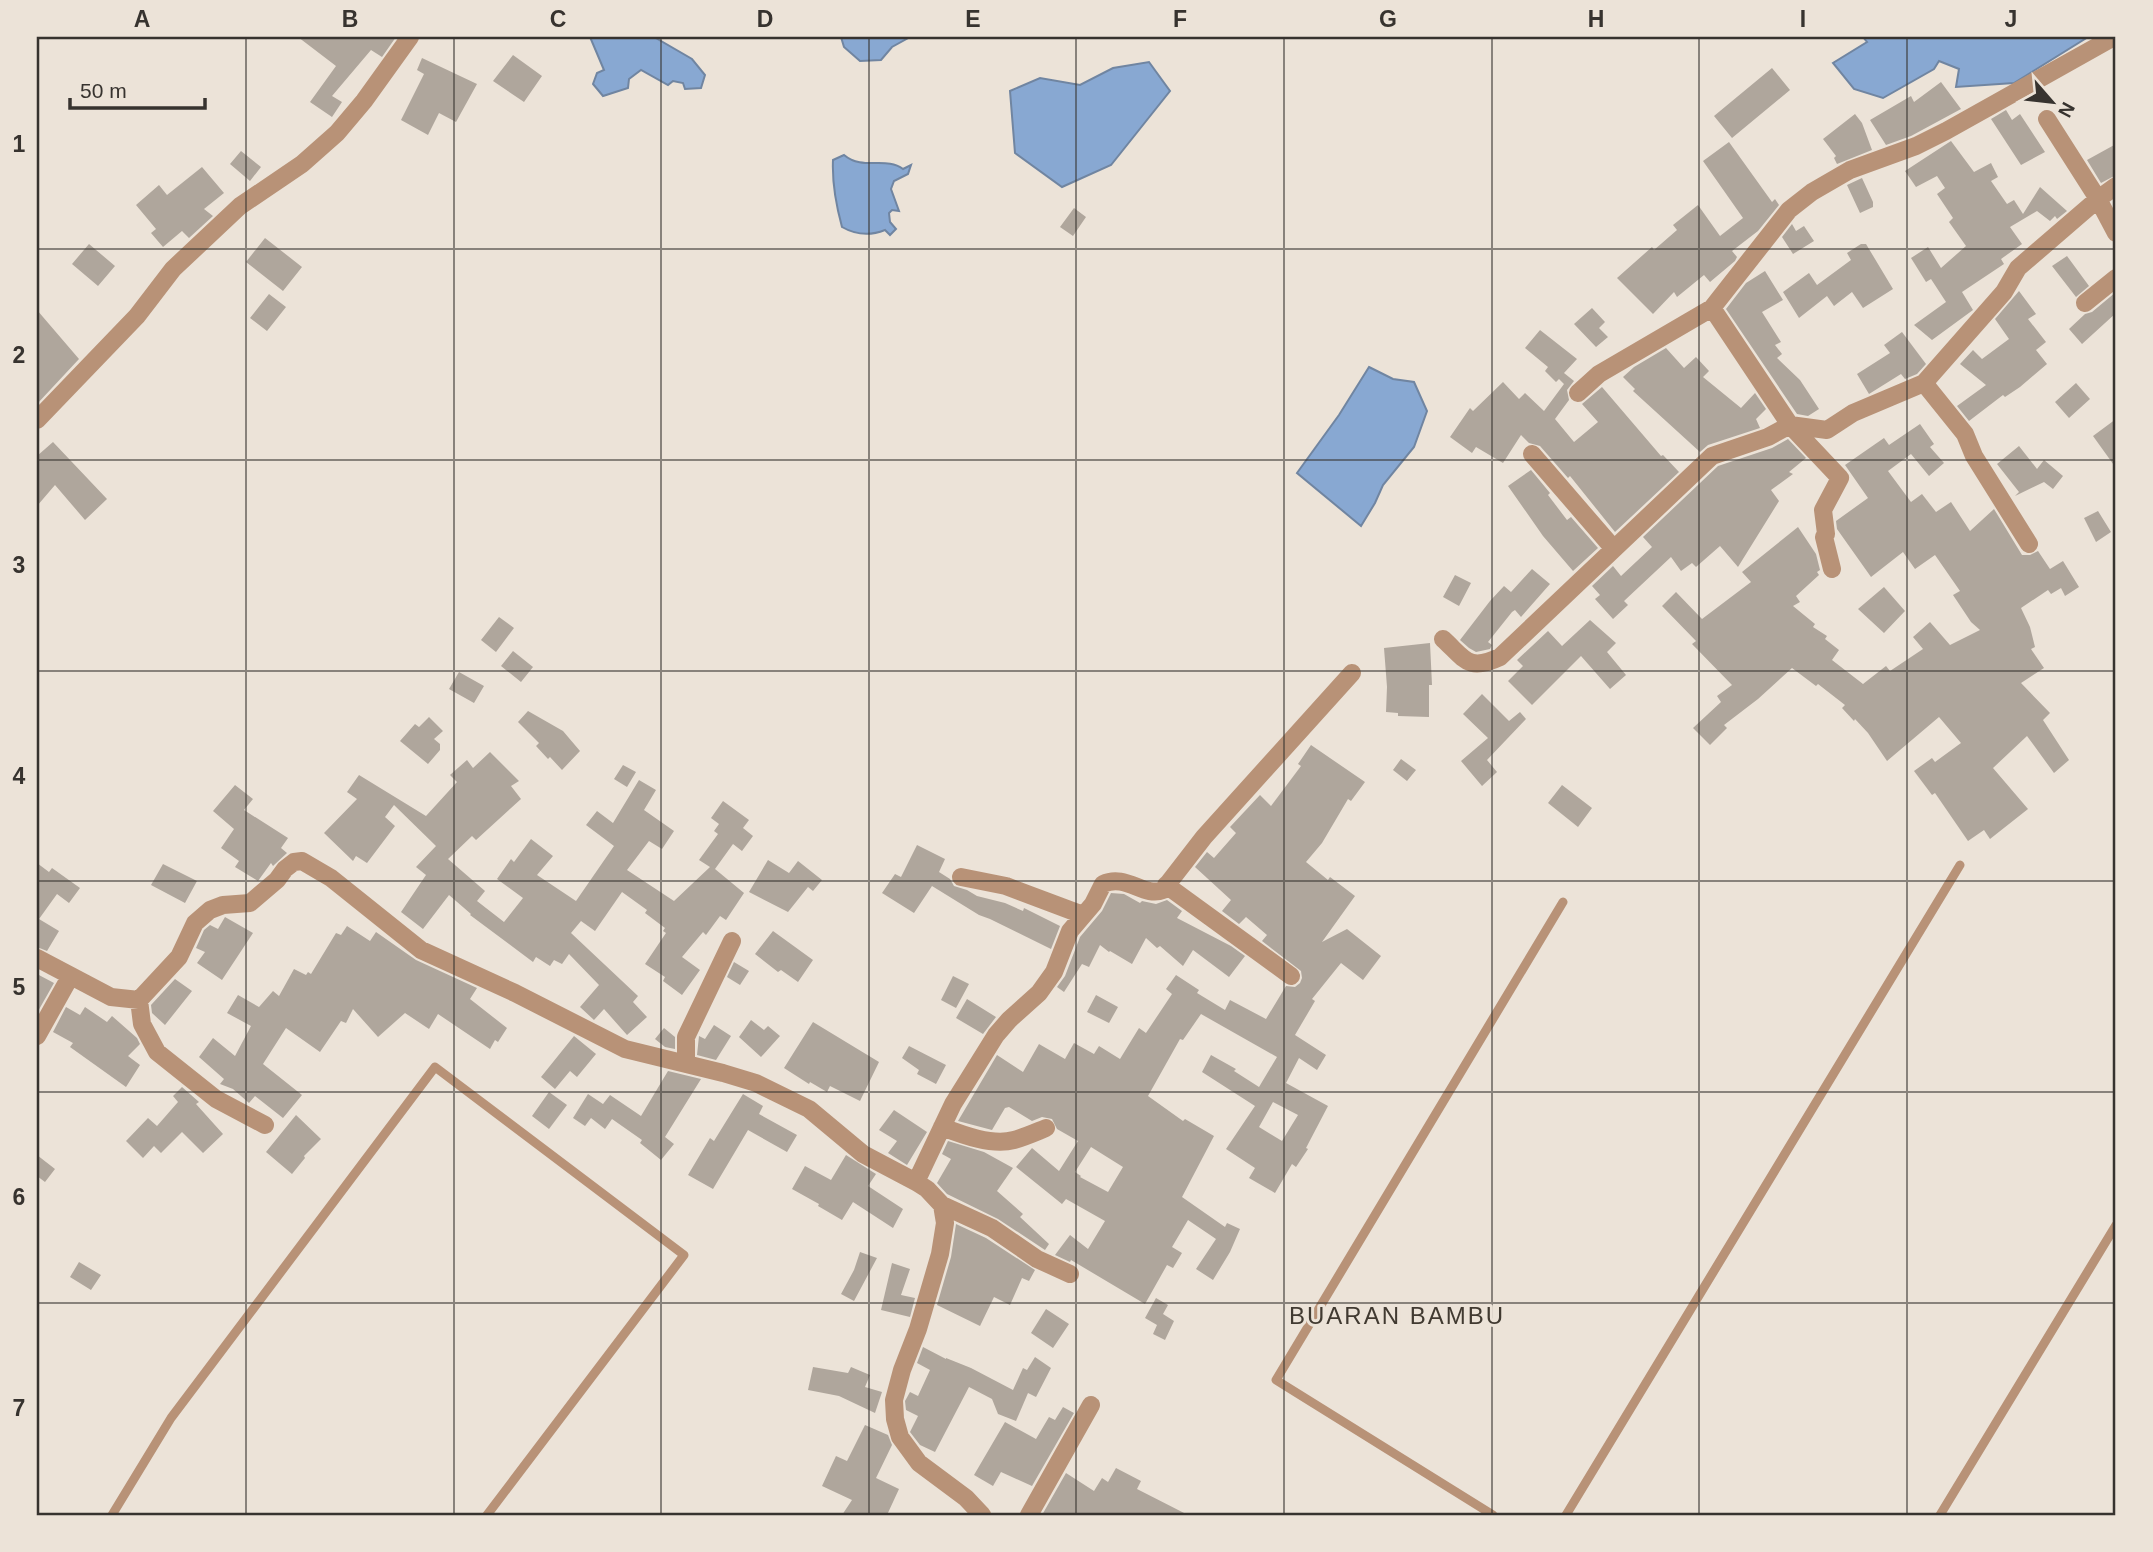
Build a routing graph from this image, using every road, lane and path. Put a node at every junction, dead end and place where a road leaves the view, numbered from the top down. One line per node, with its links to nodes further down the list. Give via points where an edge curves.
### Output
1 (410, 37): 12 (street, via 337,133 302,164 240,206 173,269 137,316)
2 (2114, 37): 9 (street, via 1936,136 1850,170 1812,192 1788,210)
3 (2047, 119): 5 (street)
4 (2116, 186): 5 (street)
5 (2098, 199): 6 (street); 10 (street, via 2018,268 2004,292)
6 (2116, 233)
7 (2116, 278): 8 (street)
8 (2085, 303)
9 (1712, 308): 11 (street, via 1598,374); 13 (street)
10 (1924, 383): 13 (street, via 1853,412 1827,430); 15 (street, via 1965,434)
11 (1578, 393)
12 (37, 420)
13 (1790, 425): 16 (street, via 1712,456); 17 (street, via 1840,478 1823,510)
14 (1531, 454): 16 (street)
15 (2029, 544)
16 (1614, 548): 18 (street, via 1500,657 1469,663)
17 (1832, 569)
18 (1443, 639)
19 (1352, 673): 22 (street)
20 (1960, 865): 45 (lane)
21 (961, 877): 24 (street, via 1006,886)
22 (1166, 885): 24 (street, via 1158,892 1111,880 1103,884); 27 (street)
23 (1563, 902): 44 (lane, via 1276,1380)
24 (1083, 915): 33 (street, via 1070,931 1054,972 996,1035)
25 (732, 941): 31 (street, via 686,1037)
26 (37, 958): 28 (street)
27 (1291, 976)
28 (70, 977): 29 (street, via 111,997); 30 (street)
29 (139, 1000): 31 (street, via 179,957 195,923 210,910 250,903 294,862 302,861 331,878 421,950 625,1049); 32 (street, via 142,1024 157,1052 216,1099)
30 (37, 1036)
31 (687, 1064): 35 (street, via 756,1083 809,1109 863,1154)
32 (265, 1125)
33 (942, 1127): 34 (street, via 999,1142); 35 (street)
34 (1046, 1128)
35 (916, 1182): 36 (street)
36 (942, 1206): 38 (street, via 992,1228); 42 (street, via 945,1223 940,1254 902,1370 894,1400 895,1419 900,1437 919,1463 967,1498)
37 (2116, 1225): 46 (lane)
38 (1070, 1274)
39 (1091, 1405): 43 (street)
40 (112, 1515): 41 (lane, via 171,1418 435,1067 684,1255)
41 (487, 1515)
42 (982, 1515)
43 (1029, 1515)
44 (1493, 1515)
45 (1566, 1515)
46 (1940, 1515)

